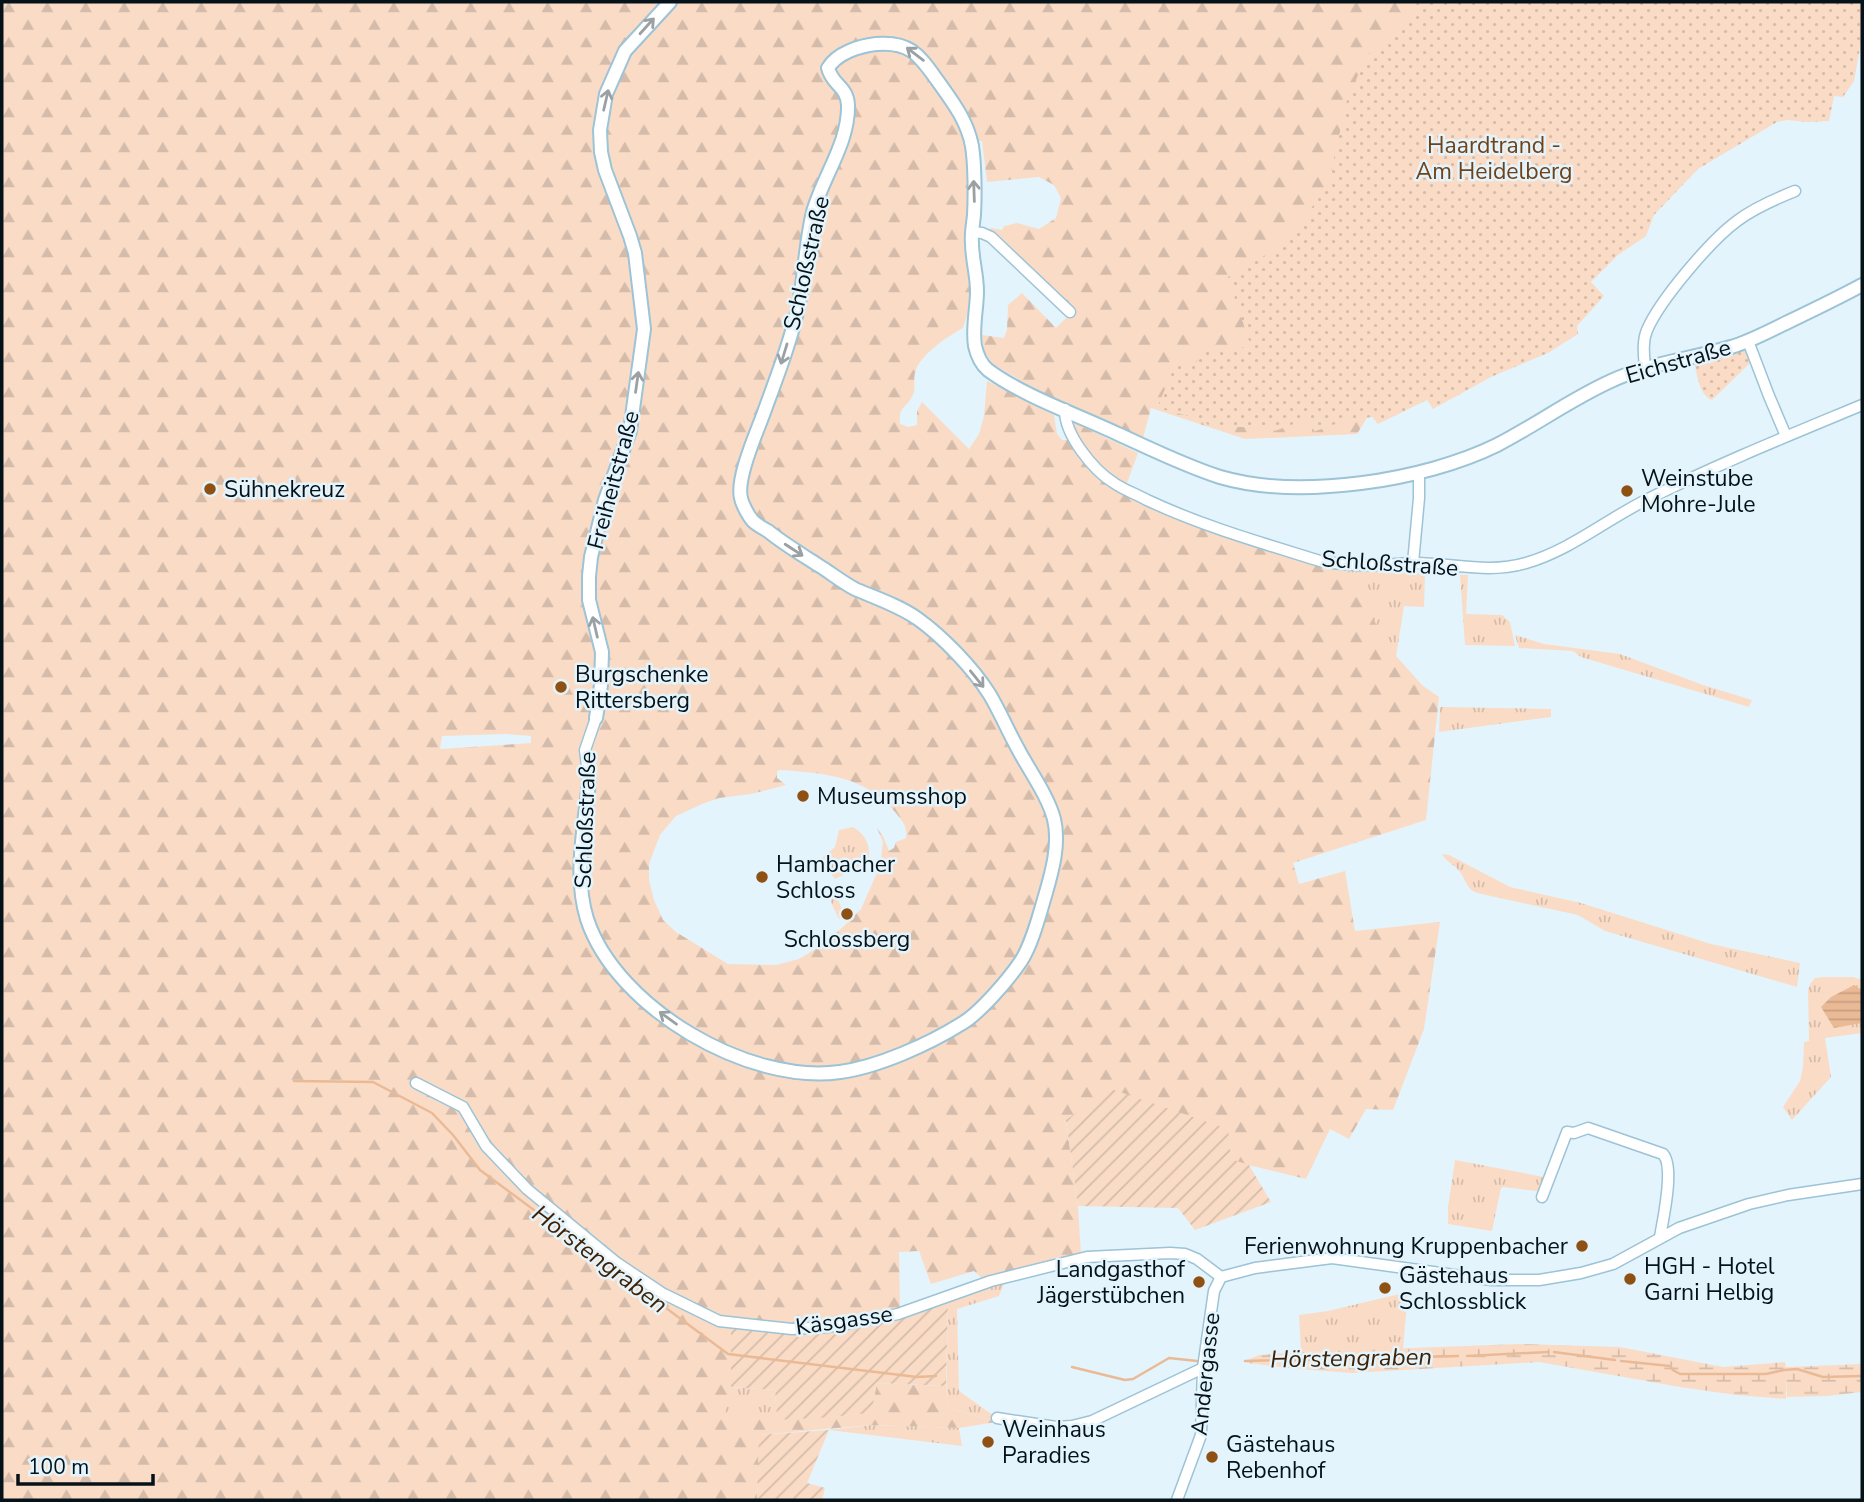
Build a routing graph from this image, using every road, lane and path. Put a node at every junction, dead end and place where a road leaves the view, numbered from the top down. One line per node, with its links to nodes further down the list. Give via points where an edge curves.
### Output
1 (670, 2): 13 (street, Freiheitstraße, one-way to 1, via 602,652 589,600 591,557 630,431 644,329 635,253 605,170 600,130 606,94 625,51)
2 (1795, 191): 7 (street, via 1735,222 1686,274 1648,328)
3 (972, 232): 5 (street, via 991,237); 9 (street, Schloßstraße, via 978,357 996,375); 15 (street, Schloßstraße, one-way to 15, via 973,162 968,132 952,99 924,61 908,48 887,44 852,50 832,62 830,76 847,98 842,143 813,213 799,303 744,468 740,497 753,521 785,544 849,586 915,616 953,648 988,692 1054,816 1055,853 1048,885 1022,960 970,1019 944,1035 875,1063 808,1074 742,1060 705,1043 649,1004 614,968 594,936 583,902 580,863)
4 (1862, 285): 6 (street, Eichstraße)
5 (1070, 312)
6 (1748, 341): 7 (street, Eichstraße); 10 (street)
7 (1645, 368): 11 (street, Eichstraße, via 1595,389 1493,447)
8 (1862, 405): 10 (street, Schloßstraße)
9 (1065, 409): 11 (street, Eichstraße, via 1190,466 1244,482 1311,487); 12 (street, Schloßstraße, via 1076,445 1111,482 1179,515 1320,561)
10 (1787, 436): 12 (street, Schloßstraße, via 1648,499 1578,540 1526,563 1495,568)
11 (1419, 472): 12 (street)
12 (1413, 563)
13 (596, 718): 14 (street, Freiheitstraße)
14 (591, 732): 15 (street, Schloßstraße, via 585,750)
15 (589, 781)
16 (416, 1083): 20 (street, Käsgasse, via 463,1107 486,1146 527,1189 617,1263 662,1293 719,1321 792,1329 858,1322 1087,1257 1185,1254)
17 (1862, 1184): 19 (street, via 1749,1204)
18 (1542, 1196): 19 (street, via 1567,1132 1588,1128 1627,1141 1667,1158)
19 (1660, 1237): 20 (street, via 1613,1264 1539,1280 1477,1278 1332,1258)
20 (1221, 1277): 21 (street, Andergasse, via 1214,1291)
21 (1203, 1368): 22 (street, via 1092,1421 1072,1426); 23 (street, Andergasse, via 1200,1435)
22 (997, 1418)
23 (1177, 1500)

